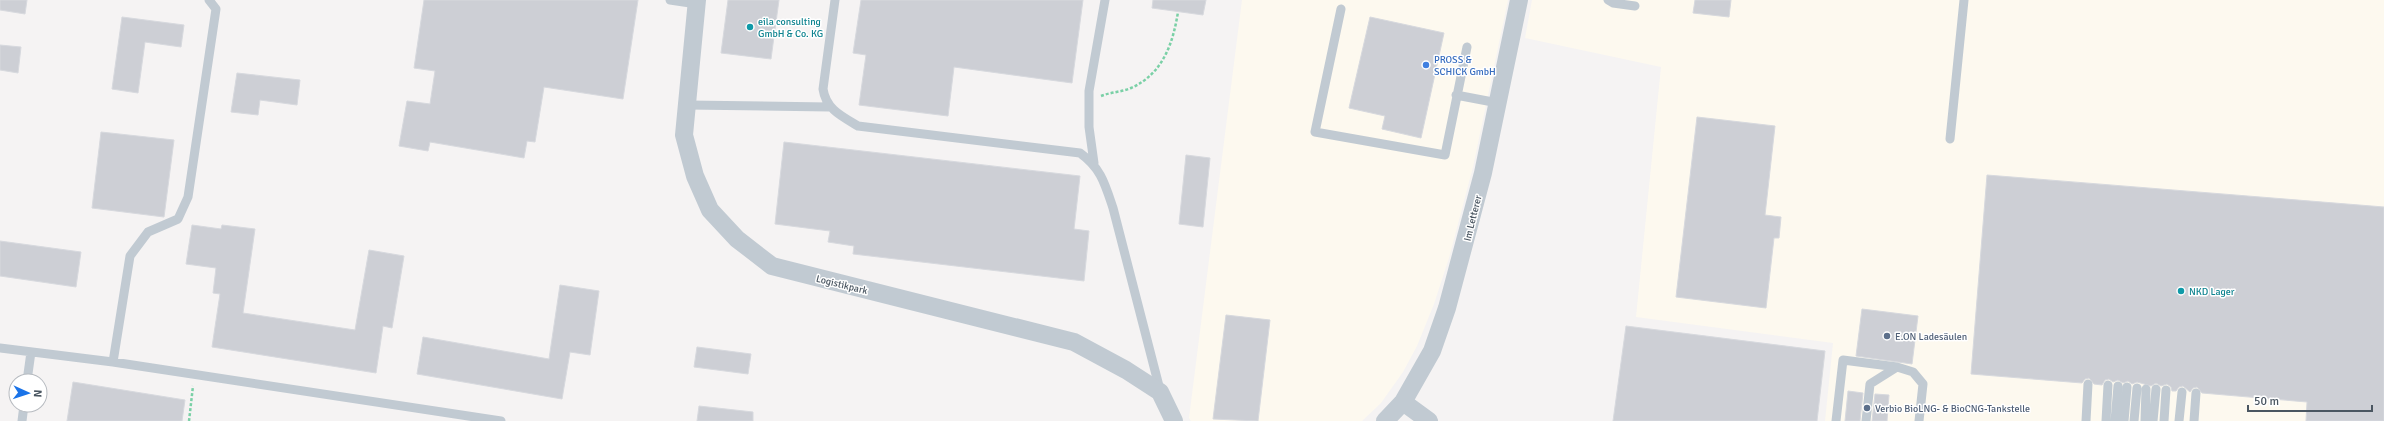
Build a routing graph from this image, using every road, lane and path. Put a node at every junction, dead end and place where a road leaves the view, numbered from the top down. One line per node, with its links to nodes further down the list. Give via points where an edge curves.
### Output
1 (209, 0): 22 (lane, via 216,9 188,197 178,219 148,232 130,256)
2 (670, 0): 8 (lane)
3 (835, 0): 17 (lane, via 823,88)
4 (1105, 0): 14 (lane)
5 (1519, 0): 15 (street, Im Letterer)
6 (1608, 0): 9 (lane)
7 (1964, 0): 18 (lane)
8 (697, 2): 16 (street, Logistikpark)
9 (1635, 6)
10 (1341, 9): 13 (lane, via 1315,132 1445,155)
11 (1178, 12): 14 (path, via 1171,44 1163,63 1131,88)
12 (1467, 47): 13 (lane)
13 (1456, 95): 15 (lane)
14 (1089, 100): 19 (lane, via 1088,126)
15 (1498, 103): 33 (street, Im Letterer, via 1472,218 1447,308 1432,351)
16 (687, 105): 17 (lane); 30 (street, Logistikpark, via 684,135 695,176 710,210 737,239 772,266 1074,342)
17 (829, 107): 19 (lane, via 858,126 1080,153)
18 (1950, 139)
19 (1094, 163): 30 (lane, via 1104,181 1113,208)
20 (0, 348): 21 (lane)
21 (31, 352): 22 (lane); 24 (lane)
22 (113, 362): 25 (lane)
23 (1898, 367): 39 (lane, via 1843,360); 40 (lane, via 1870,384); 41 (lane, via 1913,372 1923,384)
24 (28, 373)
25 (194, 374): 34 (path); 35 (lane)
26 (2088, 384): 42 (lane)
27 (2108, 386): 43 (lane)
28 (2137, 388): 46 (lane)
29 (2166, 390): 49 (lane)
30 (1160, 392): 36 (street)
31 (2182, 392): 50 (lane)
32 (2196, 393): 51 (lane)
33 (1403, 402): 37 (street, Im Letterer); 38 (street)
34 (189, 421)
35 (501, 421)
36 (1174, 421)
37 (1385, 421)
38 (1429, 421)
39 (1836, 421)
40 (1866, 421)
41 (1919, 421)
42 (2086, 421)
43 (2106, 421)
44 (2115, 421): 45 (lane, via 2123,387)
45 (2124, 421)
46 (2134, 421)
47 (2144, 421): 48 (lane, via 2151,389)
48 (2153, 421)
49 (2164, 421)
50 (2179, 421)
51 (2194, 421)

